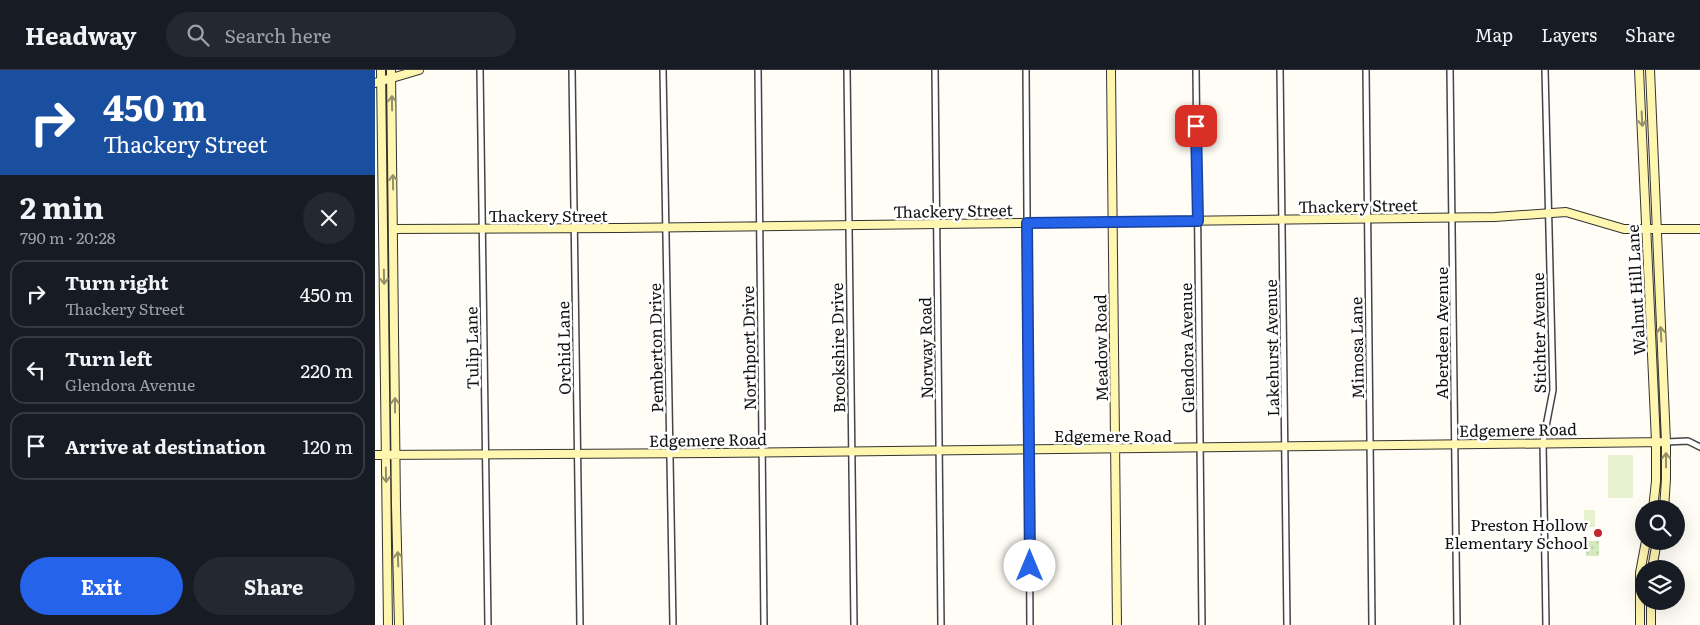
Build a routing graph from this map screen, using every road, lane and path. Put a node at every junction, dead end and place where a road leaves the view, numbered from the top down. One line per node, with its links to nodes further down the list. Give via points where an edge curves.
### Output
1 (419, 70): 18 (street)
2 (480, 70): 31 (street, Tulip Lane)
3 (571, 70): 32 (street, Orchid Lane)
4 (663, 70): 33 (street, Pemberton Drive)
5 (758, 70): 29 (street, Northport Drive)
6 (847, 70): 28 (street, Brookshire Drive)
7 (935, 70): 27 (street, Norway Road)
8 (1026, 70): 26 (street)
9 (1111, 70): 25 (street, Meadow Road)
10 (1196, 70): 24 (street, Glendora Avenue)
11 (1280, 70): 23 (street, Lakehurst Avenue)
12 (1366, 70): 22 (street, Mimosa Lane)
13 (1450, 70): 21 (street, Aberdeen Avenue)
14 (1545, 70): 20 (street, Stichter Avenue)
15 (1639, 70): 37 (street, Walnut Hill Lane, one-way to 37)
16 (1650, 70): 35 (street, Walnut Hill Lane)
17 (381, 71): 19 (street)
18 (391, 74): 19 (street); 34 (street, one-way to 18)
19 (378, 82): 30 (street)
20 (1548, 212): 21 (street, Thackery Street, via 1510,217); 37 (street, Thackery Street, via 1574,213 1617,227); 40 (street, Stichter Avenue, via 1553,390)
21 (1453, 218): 22 (street, Thackery Street); 43 (street, Aberdeen Avenue)
22 (1367, 219): 23 (street, Thackery Street); 44 (street, Mimosa Lane)
23 (1282, 220): 24 (street, Thackery Street); 45 (street, Lakehurst Avenue)
24 (1198, 221): 25 (street, Thackery Street); 48 (street, Glendora Avenue)
25 (1112, 222): 26 (street, Thackery Street); 47 (street, Meadow Road)
26 (1027, 223): 27 (street, Thackery Street); 49 (street)
27 (937, 224): 28 (street, Thackery Street); 50 (street, Norway Road)
28 (848, 225): 29 (street, Thackery Street); 51 (street, Brookshire Drive)
29 (759, 226): 33 (street, Thackery Street); 52 (street, Northport Drive)
30 (383, 228): 34 (street, Thackery Street); 38 (street, one-way to 38)
31 (482, 228): 32 (street, Thackery Street); 34 (street, Thackery Street); 53 (street, Tulip Lane)
32 (574, 228): 33 (street, Thackery Street); 57 (street, Orchid Lane)
33 (666, 228): 54 (street, Pemberton Drive)
34 (393, 229): 39 (street)
35 (1656, 229): 36 (street, Thackery Street); 37 (street, Thackery Street); 42 (street, Walnut Hill Lane, one-way to 35)
36 (1700, 229)
37 (1646, 230): 41 (street, Walnut Hill Lane)
38 (385, 336): 39 (street); 55 (street)
39 (395, 336): 56 (street, one-way to 39)
40 (1543, 442): 41 (street, Edgemere Road); 43 (street, Edgemere Road); 79 (street, Stichter Avenue)
41 (1656, 442): 42 (street, Edgemere Road); 59 (street, Walnut Hill Lane)
42 (1666, 442): 46 (street, Edgemere Road, via 1688,441); 60 (street, Walnut Hill Lane, one-way to 42)
43 (1454, 444): 44 (street, Edgemere Road); 78 (street, Aberdeen Avenue)
44 (1370, 445): 45 (street, Edgemere Road); 77 (street, Mimosa Lane)
45 (1285, 446): 48 (street, Edgemere Road); 76 (street, Lakehurst Avenue)
46 (1700, 447)
47 (1115, 448): 48 (street, Edgemere Road); 49 (street, Edgemere Road); 74 (street, Meadow Road)
48 (1200, 448): 75 (street, Glendora Avenue)
49 (1029, 449): 50 (street, Edgemere Road); 73 (street)
50 (939, 450): 51 (street, Edgemere Road); 72 (street, Norway Road)
51 (850, 451): 52 (street, Edgemere Road); 71 (street, Brookshire Drive)
52 (762, 452): 54 (street, Edgemere Road); 70 (street, Northport Drive)
53 (486, 453): 56 (street, Edgemere Road); 57 (street, Edgemere Road); 67 (street, Tulip Lane)
54 (670, 453): 57 (street, Edgemere Road); 69 (street, Pemberton Drive)
55 (386, 454): 56 (street, Edgemere Road); 58 (street, Edgemere Road); 63 (street, one-way to 63)
56 (395, 454): 62 (street, one-way to 56)
57 (578, 454): 68 (street, Orchid Lane)
58 (375, 455)
59 (1654, 500)
60 (1664, 500)
61 (1644, 550): 80 (street, via 1640,573)
62 (399, 576): 63 (street); 66 (street)
63 (388, 577): 65 (street)
64 (1651, 610): 81 (street)
65 (388, 625)
66 (399, 625)
67 (489, 625)
68 (581, 625)
69 (673, 625)
70 (764, 625)
71 (853, 625)
72 (941, 625)
73 (1031, 625)
74 (1117, 625)
75 (1202, 625)
76 (1287, 625)
77 (1372, 625)
78 (1457, 625)
79 (1546, 625)
80 (1640, 625)
81 (1651, 625)

